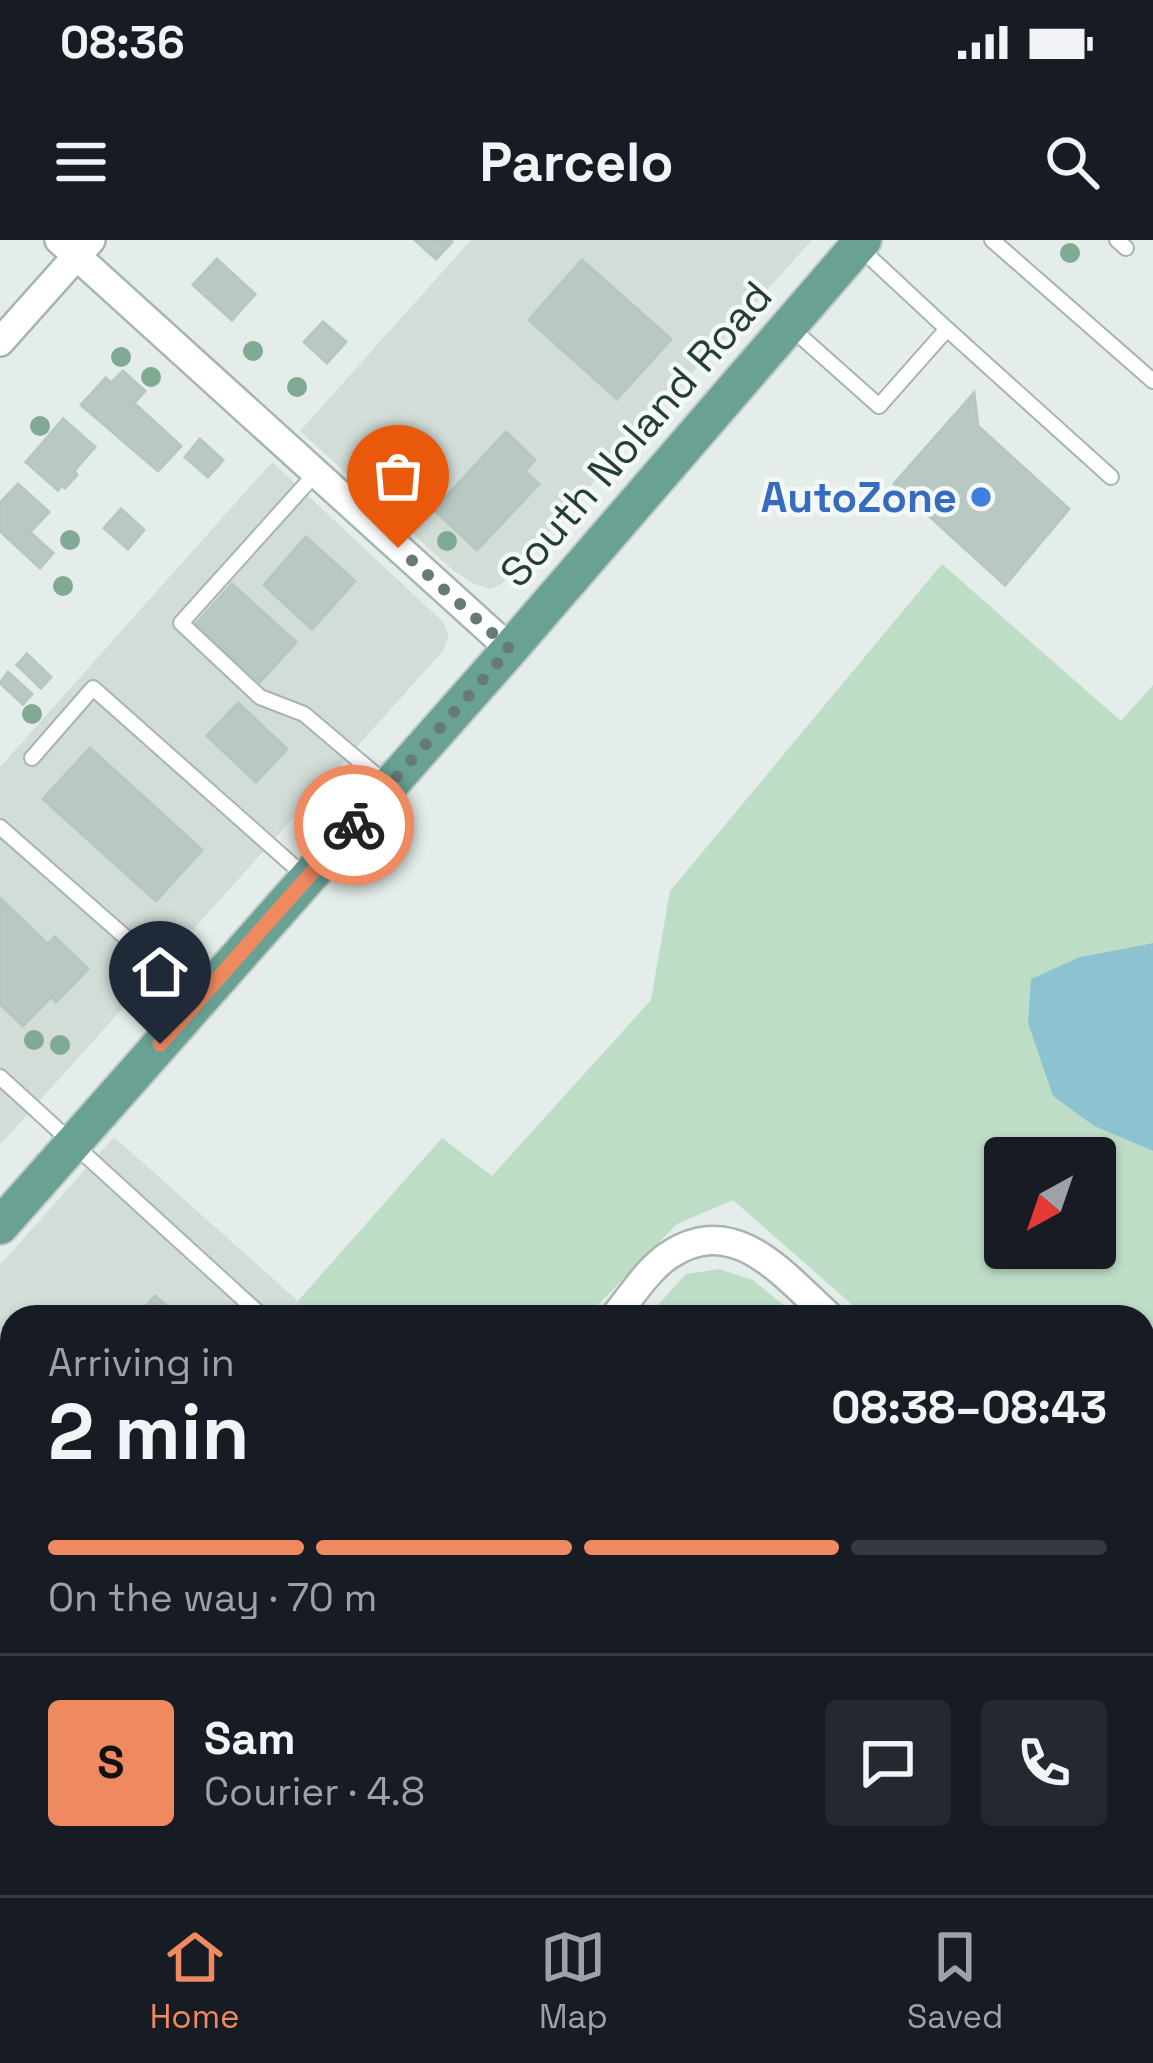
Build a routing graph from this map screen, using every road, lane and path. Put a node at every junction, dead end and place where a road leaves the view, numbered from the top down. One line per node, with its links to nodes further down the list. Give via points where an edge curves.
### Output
1 (992, 240): 7 (lane)
2 (860, 243): 4 (main road, South Noland Road); 5 (lane)
3 (76, 245): 6 (street); 8 (street)
4 (789, 326): 5 (lane, via 879,406); 10 (main road, South Noland Road)
5 (947, 329): 9 (lane)
6 (0, 342)
7 (1153, 382)
8 (316, 473): 10 (street); 12 (lane, via 181,623 260,697 304,714)
9 (1111, 477)
10 (510, 649): 12 (main road, South Noland Road)
11 (32, 758): 14 (lane, via 93,688)
12 (389, 786): 14 (main road, South Noland Road)
13 (0, 827): 15 (lane)
14 (308, 878): 15 (main road, South Noland Road)
15 (198, 1001): 17 (main road, South Noland Road)
16 (0, 1077): 17 (lane)
17 (71, 1144): 18 (main road, South Noland Road); 19 (lane)
18 (0, 1226)
19 (249, 1305)
20 (624, 1305): 21 (street, via 668,1255 710,1238 752,1248)
21 (816, 1305)

